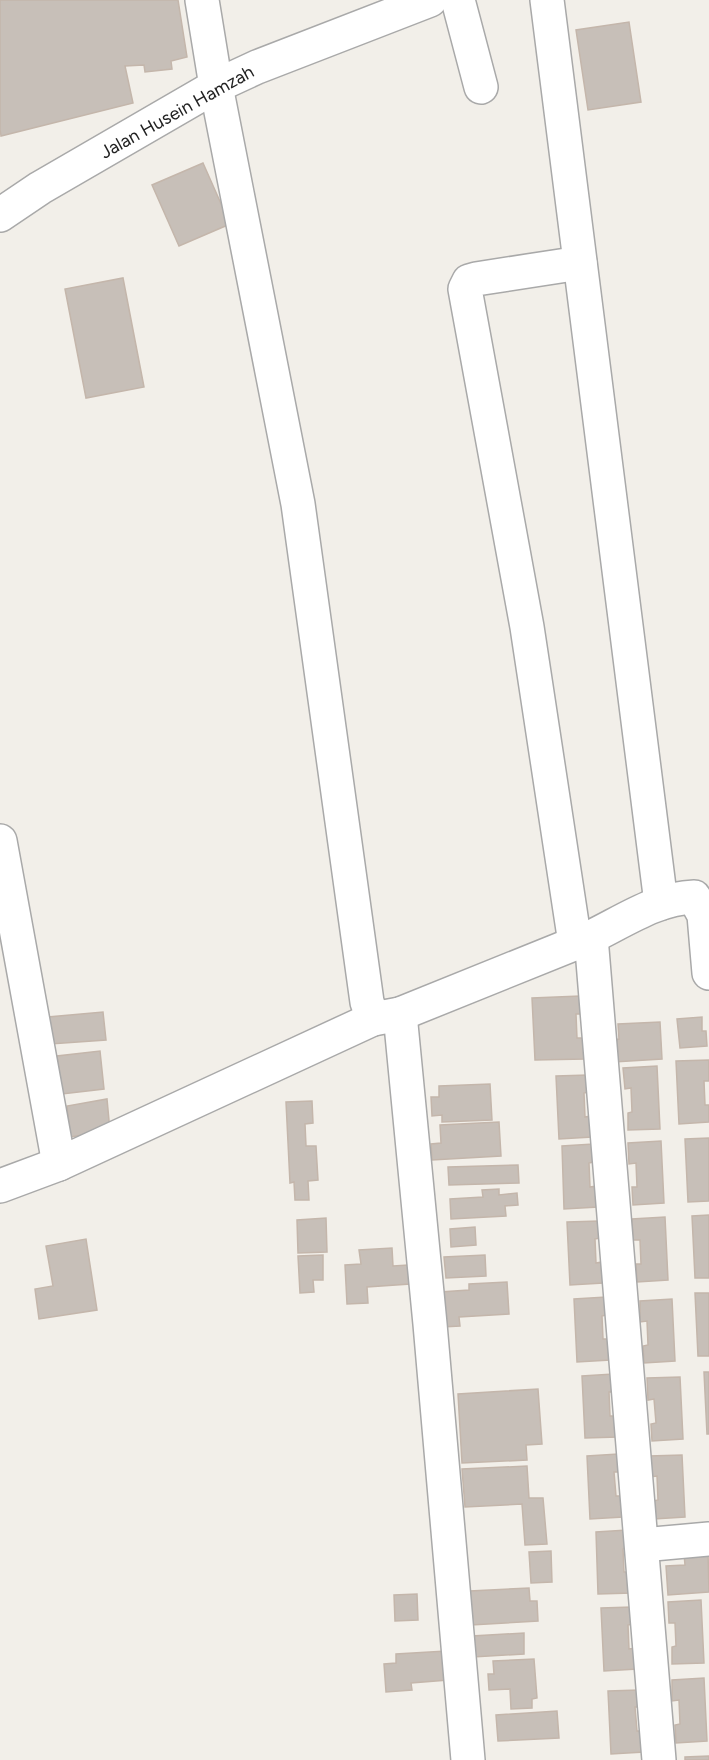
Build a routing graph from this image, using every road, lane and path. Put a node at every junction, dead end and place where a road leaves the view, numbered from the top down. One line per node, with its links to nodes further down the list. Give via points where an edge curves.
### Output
1 (202, 0): 5 (street)
2 (458, 0): 6 (street)
3 (547, 0): 8 (street)
4 (410, 4): 5 (street, Jalan Husein Hamzah)
5 (216, 86): 7 (street, Jalan Husein Hamzah); 13 (street, via 298,504 367,1002)
6 (481, 87)
7 (0, 215)
8 (580, 263): 10 (street); 11 (street, via 476,279 469,281 465,289)
9 (0, 841): 14 (street)
10 (661, 903): 11 (street); 12 (street, via 694,897 704,915)
11 (583, 940): 13 (street); 17 (street)
12 (709, 974)
13 (386, 1017): 14 (street); 18 (street, via 430,1324)
14 (59, 1164): 15 (street)
15 (0, 1186)
16 (709, 1539): 17 (street)
17 (642, 1545): 19 (street)
18 (468, 1760)
19 (660, 1760)

